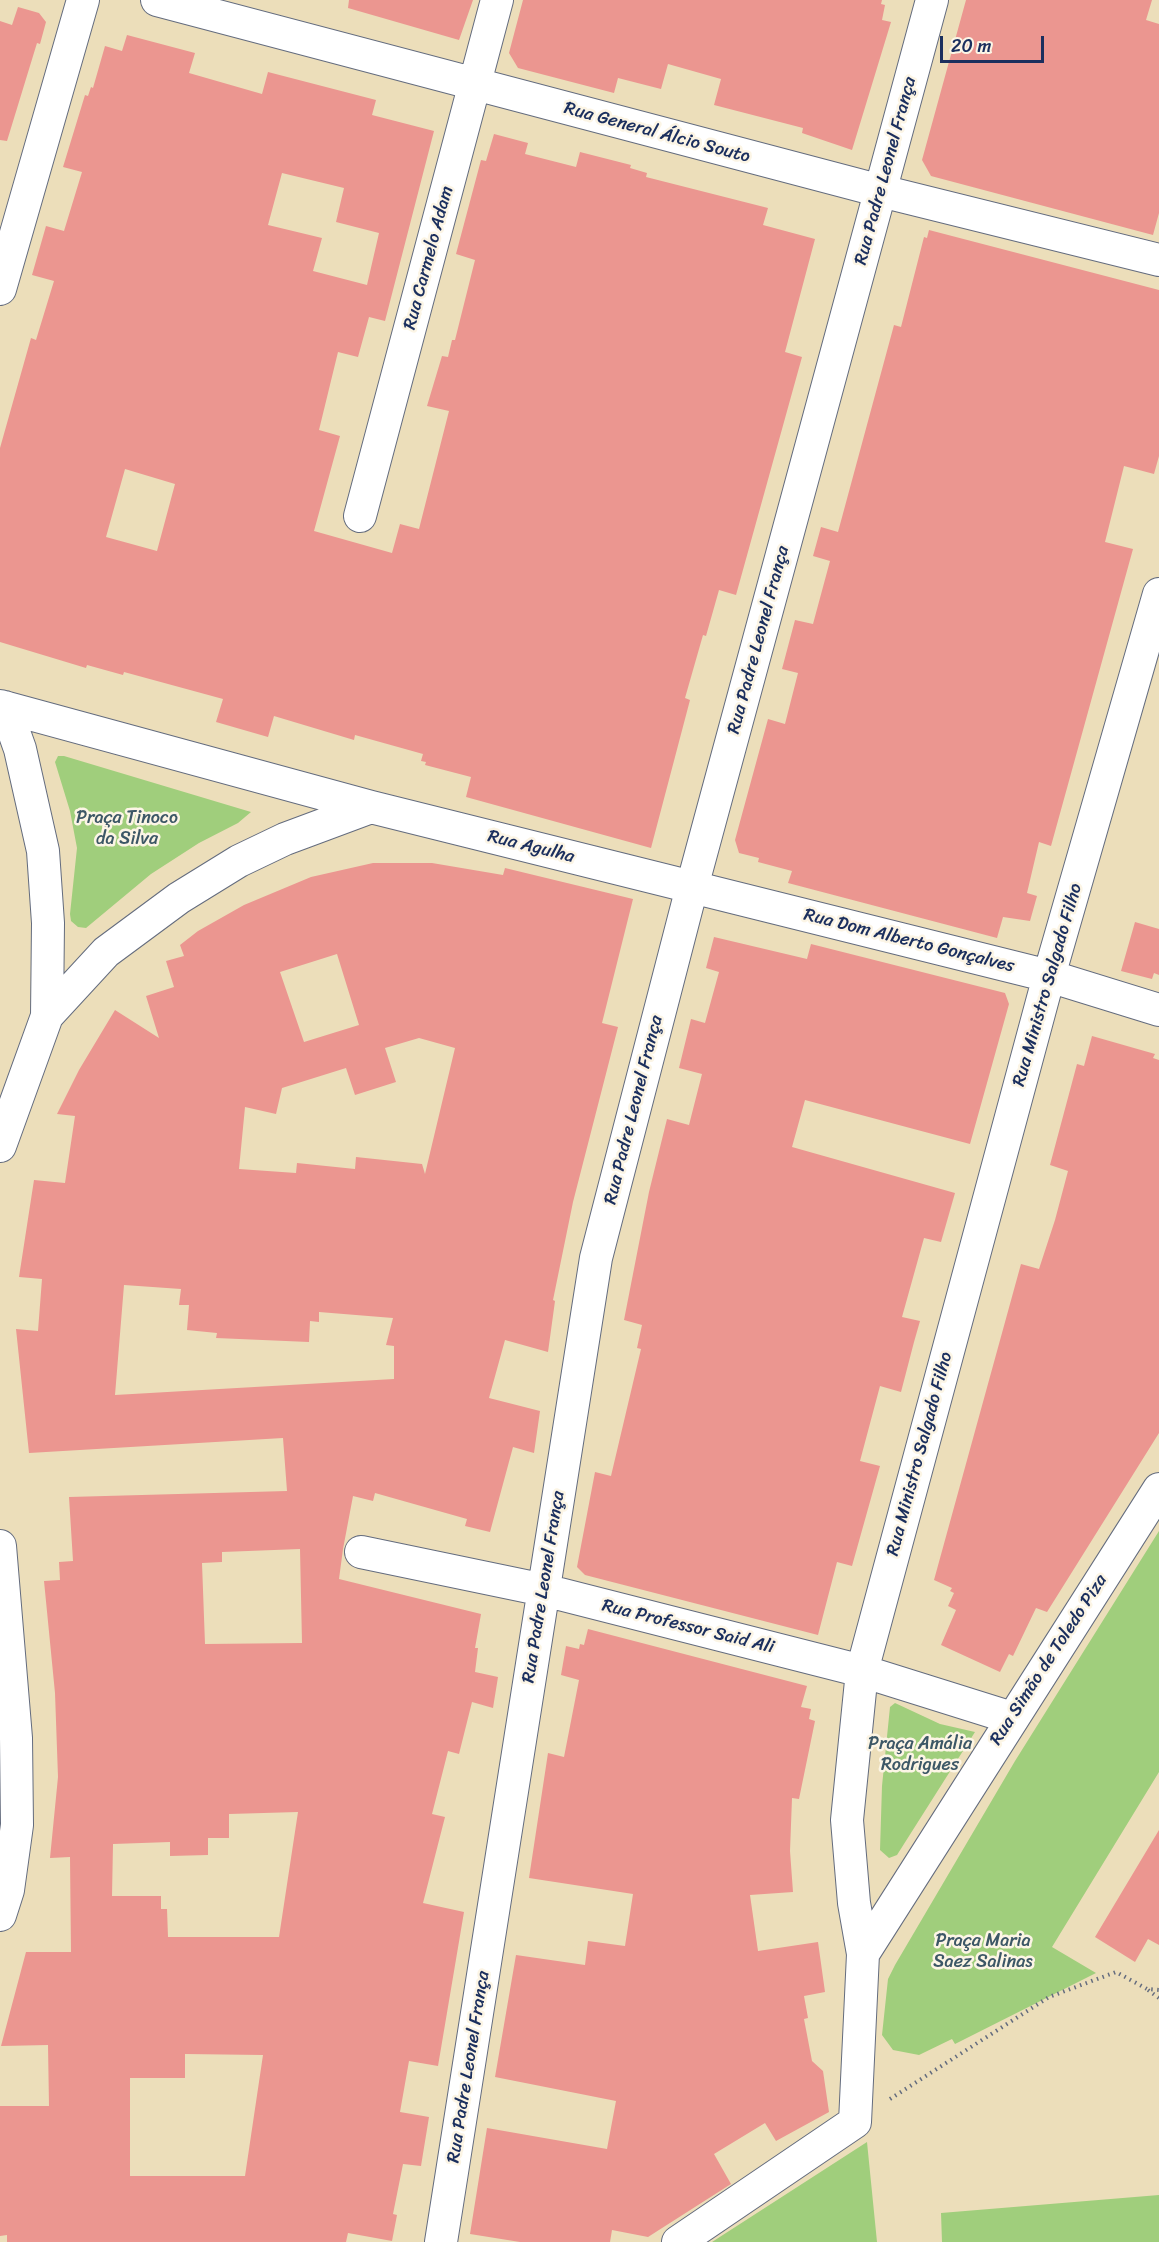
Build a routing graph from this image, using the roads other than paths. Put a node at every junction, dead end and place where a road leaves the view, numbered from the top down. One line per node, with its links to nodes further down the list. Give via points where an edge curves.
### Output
1 (83, 0): 8 (street)
2 (157, 0): 5 (street, Rua General Álcio Souto)
3 (497, 0): 5 (street, Rua Carmelo Adam)
4 (932, 0): 6 (street, Rua Padre Leonel França)
5 (475, 85): 6 (street, Rua General Álcio Souto); 9 (street, Rua Carmelo Adam)
6 (881, 191): 7 (street, Rua General Álcio Souto); 13 (street, Rua Padre Leonel França)
7 (1159, 260)
8 (0, 289)
9 (360, 516)
10 (1159, 594): 14 (street, Rua Ministro Salgado Filho)
11 (2, 706): 12 (street); 16 (street, via 20,749 43,851 48,923)
12 (371, 807): 13 (street, Rua Agulha); 16 (street, via 285,839 239,861 179,898 106,952)
13 (692, 887): 14 (street, Rua Dom Alberto Gonçalves); 21 (street, Rua Padre Leonel França, via 596,1258)
14 (1049, 976): 15 (street, Rua Dom Alberto Gonçalves); 22 (street, Rua Ministro Salgado Filho)
15 (1159, 1010)
16 (47, 1016): 17 (street)
17 (0, 1146)
18 (1159, 1489): 23 (street, Rua Simão de Toledo Piza)
19 (0, 1546): 24 (street, via 16,1738 16,1825 8,1890)
20 (361, 1552): 21 (street, Rua Professor Said Ali)
21 (544, 1590): 22 (street, Rua Professor Said Ali); 26 (street, Rua Padre Leonel França)
22 (862, 1671): 23 (street, Rua Professor Said Ali); 25 (street, Rua Ministro Salgado Filho, via 848,1820 854,1903)
23 (1012, 1718): 25 (street, Rua Simão de Toledo Piza)
24 (0, 1915)
25 (863, 1954): 27 (street, Rua Ministro Salgado Filho, via 853,2126)
26 (441, 2242)
27 (678, 2242)

